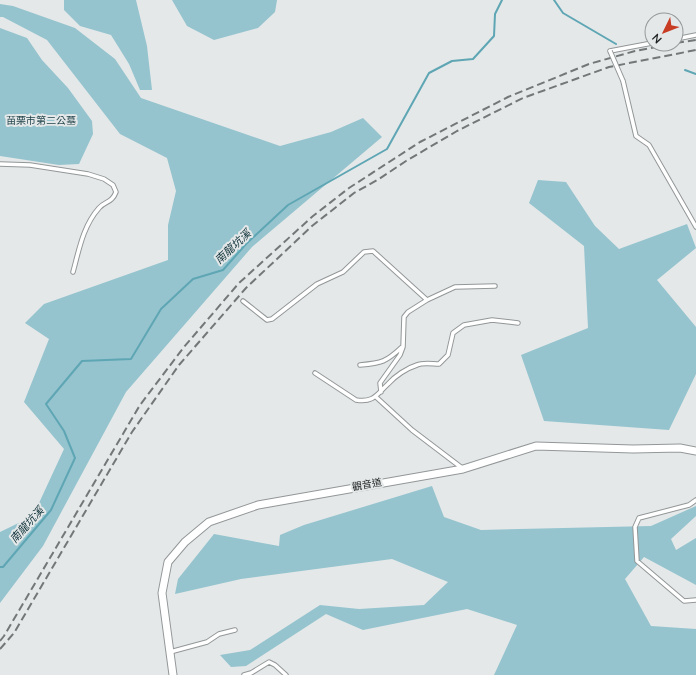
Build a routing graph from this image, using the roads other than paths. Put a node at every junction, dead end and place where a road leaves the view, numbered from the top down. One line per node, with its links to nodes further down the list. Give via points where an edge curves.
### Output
1 (696, 35): 2 (lane)
2 (684, 37)
3 (644, 45): 5 (lane, bridge, via 610,51 623,81 636,136 649,145)
4 (0, 164): 6 (lane, via 30,165 88,174 104,179 112,185 116,192 114,198 99,208 84,232)
5 (696, 227)
6 (73, 272)
7 (495, 286): 8 (lane, via 455,287)
8 (427, 300): 9 (lane, via 373,251 364,252 343,272 316,284 272,319 267,320); 11 (lane, via 404,317)
9 (242, 302)
10 (518, 323): 14 (lane, via 492,320 464,325 453,333 448,355 439,364 418,364 396,376)
11 (403, 346): 12 (lane, via 389,360); 14 (lane, via 400,355 380,383)
12 (360, 365)
13 (315, 373): 15 (lane, via 356,400 363,401)
14 (381, 392): 15 (lane)
15 (376, 397): 17 (lane, via 412,430)
16 (696, 452): 17 (street, 觀音道, via 680,448 536,446)
17 (463, 469): 21 (street, 觀音道, via 258,505 210,522 185,542 168,562 162,593)
18 (696, 500): 19 (lane, via 689,505 639,518 634,527 637,561 684,601)
19 (696, 600)
20 (235, 630): 21 (lane, via 219,634 207,642)
21 (170, 652): 22 (street, 觀音道)
22 (173, 675)
23 (244, 675): 24 (lane, via 269,662)
24 (286, 675)

